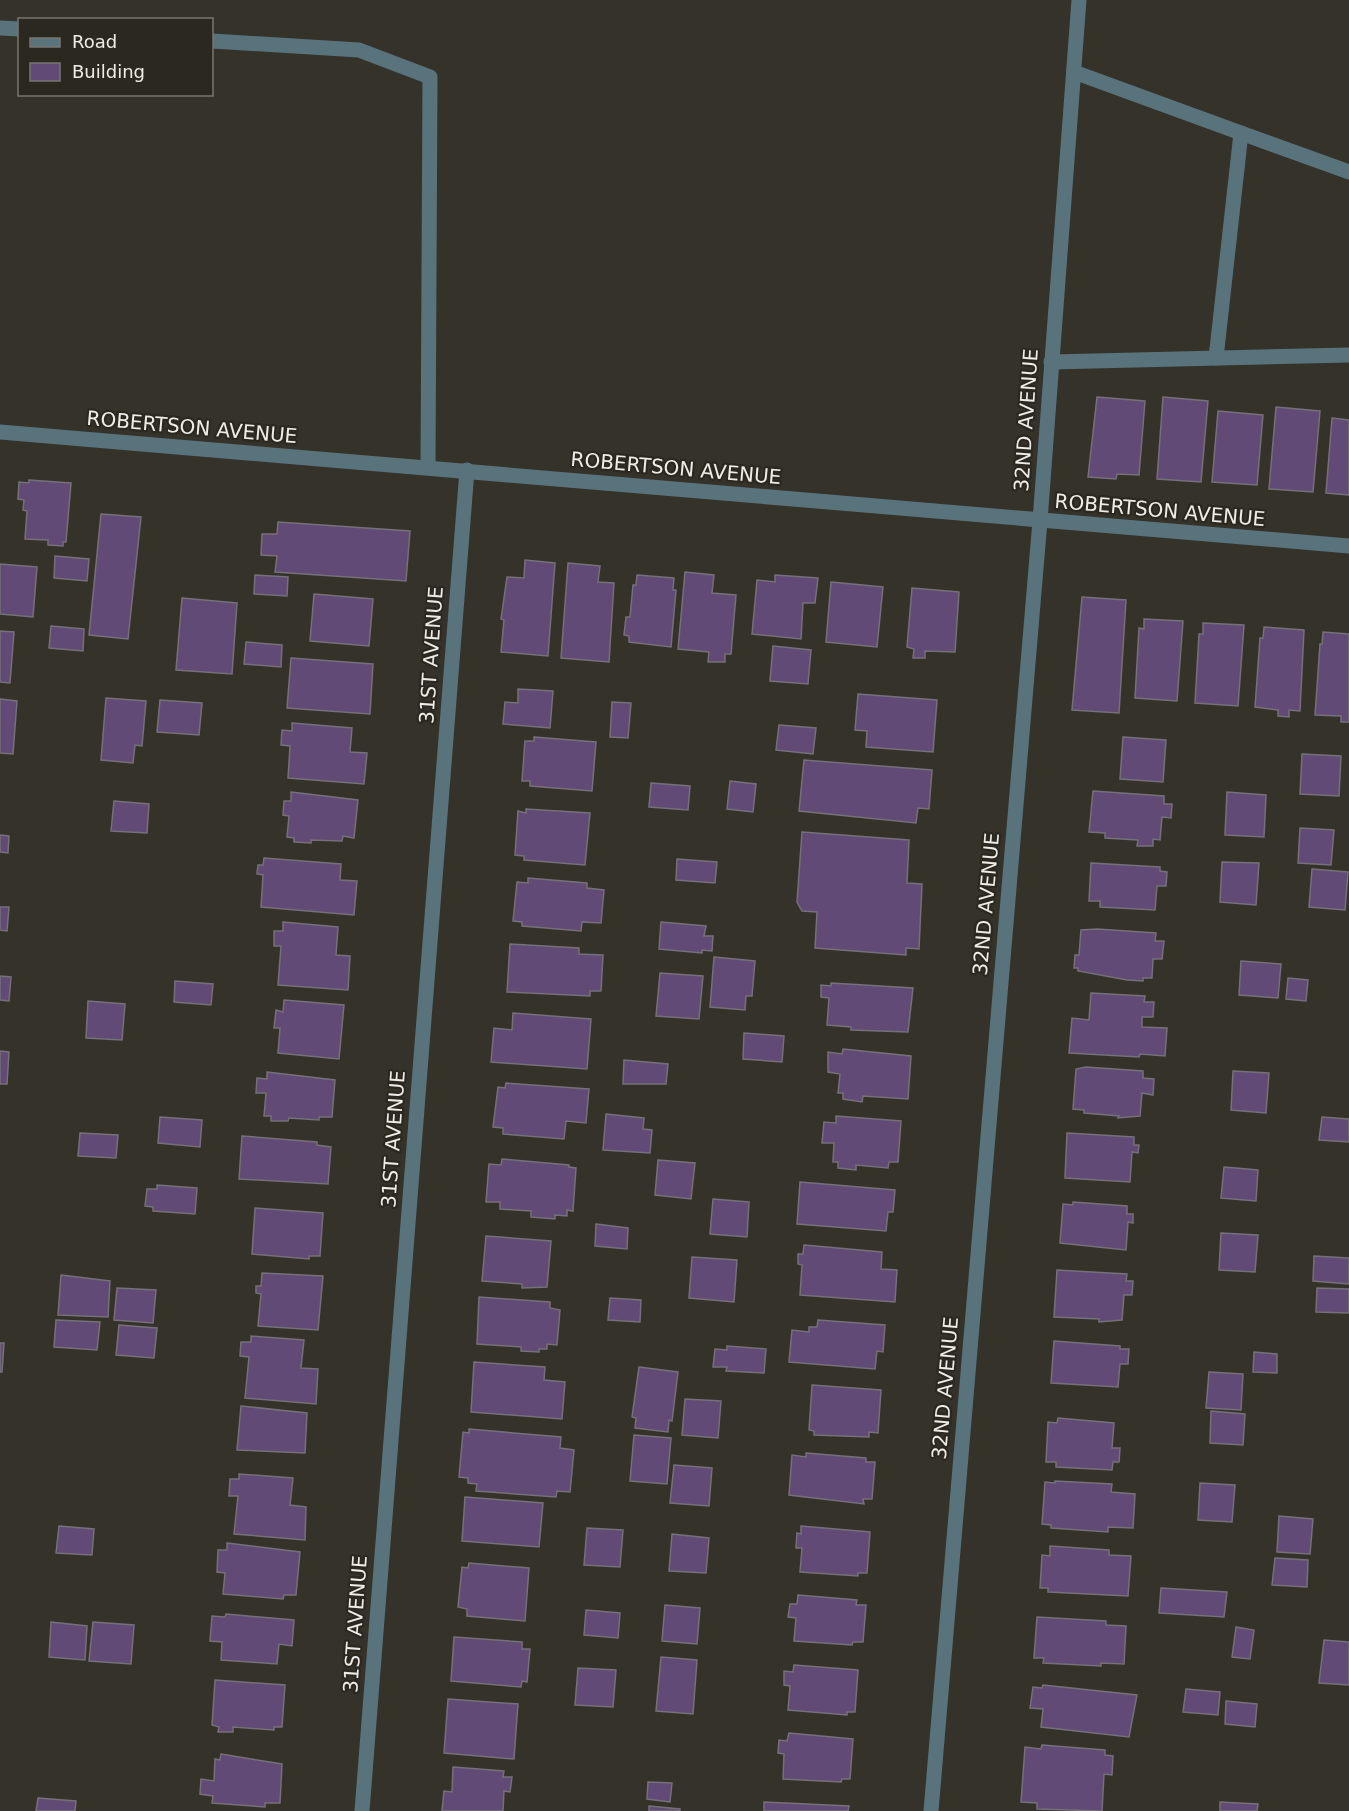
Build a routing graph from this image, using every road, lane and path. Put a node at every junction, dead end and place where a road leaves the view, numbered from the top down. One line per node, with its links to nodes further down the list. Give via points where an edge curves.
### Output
1 (1079, 0): 5 (street, 32ND AVENUE)
2 (0, 28): 3 (street)
3 (18, 29)
4 (213, 41): 12 (street, via 359,50 430,77)
5 (1074, 72): 6 (street); 10 (street, 32ND AVENUE)
6 (1240, 133): 7 (street); 9 (street)
7 (1349, 172)
8 (1349, 355): 9 (street)
9 (1216, 358): 10 (street)
10 (1051, 362): 14 (street, 32ND AVENUE)
11 (0, 432): 12 (street, ROBERTSON AVENUE)
12 (428, 467): 13 (street, ROBERTSON AVENUE)
13 (467, 470): 14 (street, ROBERTSON AVENUE); 16 (street, 31ST AVENUE)
14 (1040, 521): 15 (street, ROBERTSON AVENUE); 17 (street, 32ND AVENUE)
15 (1349, 546)
16 (362, 1811)
17 (931, 1811)

